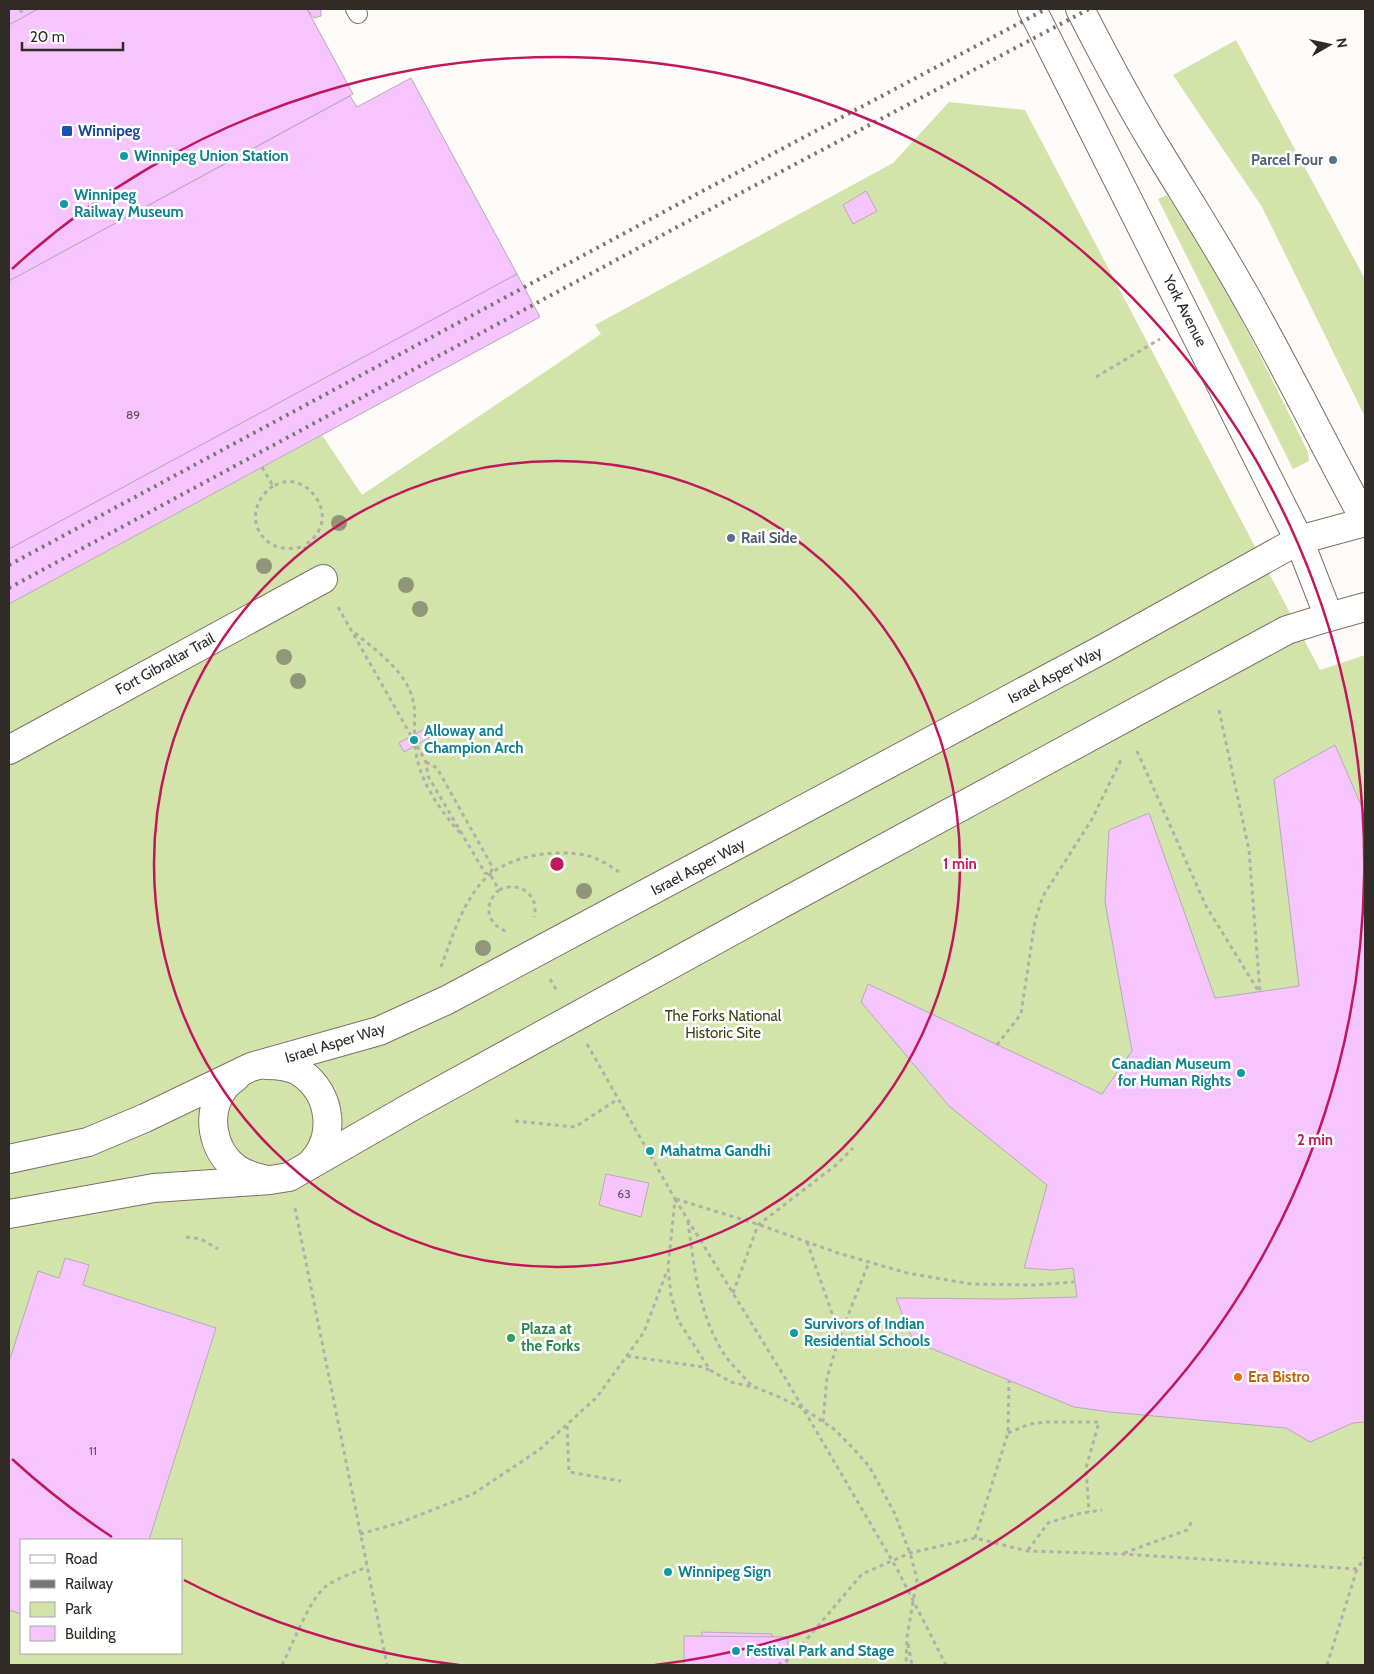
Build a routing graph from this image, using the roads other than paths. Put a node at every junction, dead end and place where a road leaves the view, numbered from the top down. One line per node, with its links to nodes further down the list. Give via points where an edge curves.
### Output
1 (1032, 9): 4 (street, York Avenue)
2 (1080, 9): 3 (street, via 1150,137 1280,356)
3 (1365, 521): 4 (street, Israel Asper Way)
4 (1299, 540): 7 (street, York Avenue); 9 (street, Israel Asper Way, via 648,894 529,942 447,1000 379,1031)
5 (323, 580): 8 (street, Fort Gibraltar Trail)
6 (1365, 607): 7 (street)
7 (1329, 617): 12 (street, via 1287,630)
8 (9, 750)
9 (265, 1064): 10 (street, Israel Asper Way); 12 (street, via 284,1066 312,1082 328,1113 327,1132 319,1153)
10 (238, 1074): 11 (street, Israel Asper Way, via 88,1142); 12 (street, via 224,1088 218,1100 214,1114 216,1142 238,1169 247,1174)
11 (9, 1159)
12 (288, 1175): 13 (street, via 154,1188)
13 (9, 1214)

